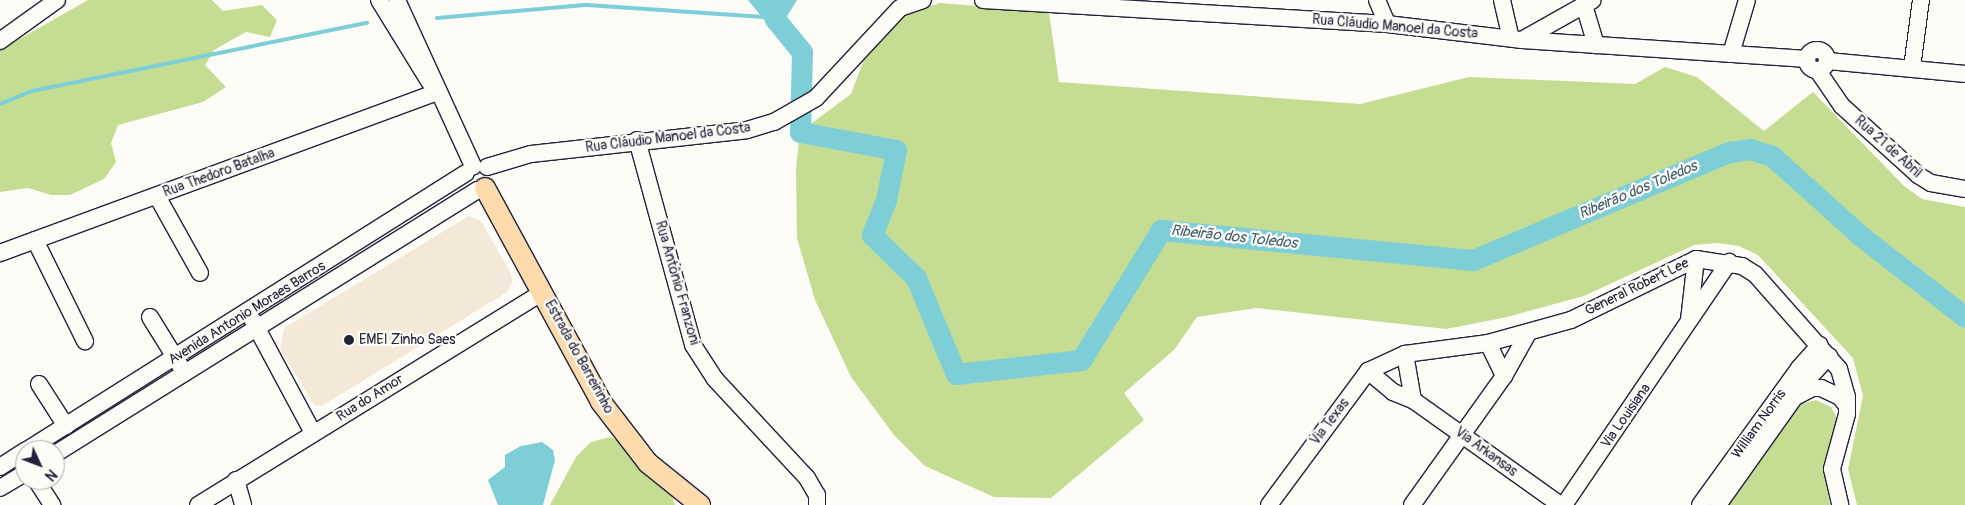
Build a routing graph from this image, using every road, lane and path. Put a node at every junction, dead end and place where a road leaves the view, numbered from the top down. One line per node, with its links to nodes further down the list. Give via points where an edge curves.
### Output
1 (56, 0): 15 (street)
2 (380, 0): 21 (street, via 419,70)
3 (397, 0): 21 (street, via 429,65)
4 (923, 0): 22 (street, Rua Cláudio Manoel da Costa, via 900,8 816,98 774,122 747,130)
5 (983, 0): 11 (street, Rua Cláudio Manoel da Costa)
6 (1377, 0): 13 (street)
7 (1502, 0): 14 (street)
8 (1747, 0): 17 (street)
9 (1921, 0): 19 (street)
10 (1588, 3): 14 (street); 16 (street)
11 (1116, 4): 12 (street, Rua Cláudio Manoel da Costa)
12 (1250, 7): 13 (street, Rua Cláudio Manoel da Costa)
13 (1387, 24): 14 (street, Rua Cláudio Manoel da Costa)
14 (1517, 39): 16 (street, Rua Cláudio Manoel da Costa)
15 (0, 41)
16 (1596, 45): 17 (street, Rua Cláudio Manoel da Costa)
17 (1731, 54): 18 (street, Rua Cláudio Manoel da Costa)
18 (1820, 64): 19 (street, Rua Cláudio Manoel da Costa); 25 (street, Rua 21 de Abril, via 1842,106 1918,175 1931,183)
19 (1912, 68): 20 (street, Rua Cláudio Manoel da Costa)
20 (1965, 74)
21 (438, 92): 23 (street); 26 (street, Rua Thedoro Batalha)
22 (637, 140): 23 (street, Rua Cláudio Manoel da Costa, via 531,154); 65 (street, Rua Antônio Franzoni, via 693,345 715,379 807,478 817,495)
23 (475, 169): 24 (street, via 467,182); 24 (street, via 491,178); 33 (street, Avenida Antonio Moraes Barros)
24 (481, 189): 32 (main road, Estrada do Barreirinho); 36 (street, Avenida Antonio Moraes Barros)
25 (1965, 189)
26 (157, 196): 27 (street, Rua Thedoro Batalha); 31 (street)
27 (35, 240): 28 (street, Rua Thedoro Batalha); 38 (street)
28 (0, 253)
29 (1696, 259): 30 (street, General Robert Lee); 35 (street, Via Louisiana); 37 (street, General Robert Lee, via 1570,320)
30 (1728, 262): 35 (street, Via Louisiana); 40 (street, General Robert Lee, via 1755,274)
31 (200, 273)
32 (543, 292): 51 (street, Rua do Amor); 64 (main road, Estrada do Barreirinho, via 588,380 624,434 648,463)
33 (248, 312): 36 (street); 42 (street, Avenida Antonio Moraes Barros)
34 (150, 317): 42 (street)
35 (1687, 327): 69 (street, Via Louisiana)
36 (257, 328): 44 (street, Avenida Antonio Moraes Barros); 51 (street)
37 (1528, 333): 39 (street, General Robert Lee); 45 (street)
38 (85, 341)
39 (1488, 342): 41 (street, General Robert Lee); 45 (street)
40 (1825, 350): 48 (street, William Norris); 49 (street, General Robert Lee, via 1844,383); 70 (street, William Norris, via 1799,368)
41 (1405, 354): 43 (street, Via Texas); 47 (street)
42 (175, 358): 44 (street); 50 (street, Avenida Antonio Moraes Barros)
43 (1368, 371): 47 (street, Via Arkansas, via 1393,392); 66 (street, Via Texas)
44 (185, 373): 54 (street, Avenida Antonio Moraes Barros)
45 (1504, 376): 52 (street)
46 (39, 384): 50 (street)
47 (1413, 400): 52 (street, Via Arkansas)
48 (1792, 400): 49 (street, via 1803,391 1821,388 1840,397); 71 (street, William Norris)
49 (1847, 406): 72 (street, General Robert Lee, via 1832,469)
50 (66, 426): 53 (street, Avenida Antonio Moraes Barros)
51 (313, 433): 58 (street, Rua do Amor)
52 (1463, 436): 67 (street); 68 (street, Via Arkansas)
53 (45, 440)
54 (65, 448)
55 (15, 459): 56 (street, Avenida Antonio Moraes Barros)
56 (0, 467)
57 (15, 479): 59 (street)
58 (236, 480): 62 (street, Rua do Amor); 63 (street)
59 (0, 488)
60 (42, 490): 61 (street)
61 (52, 505)
62 (198, 505)
63 (243, 505)
64 (700, 505)
65 (817, 505)
66 (1269, 505)
67 (1412, 505)
68 (1560, 505)
69 (1564, 505)
70 (1700, 505)
71 (1718, 505)
72 (1840, 505)

